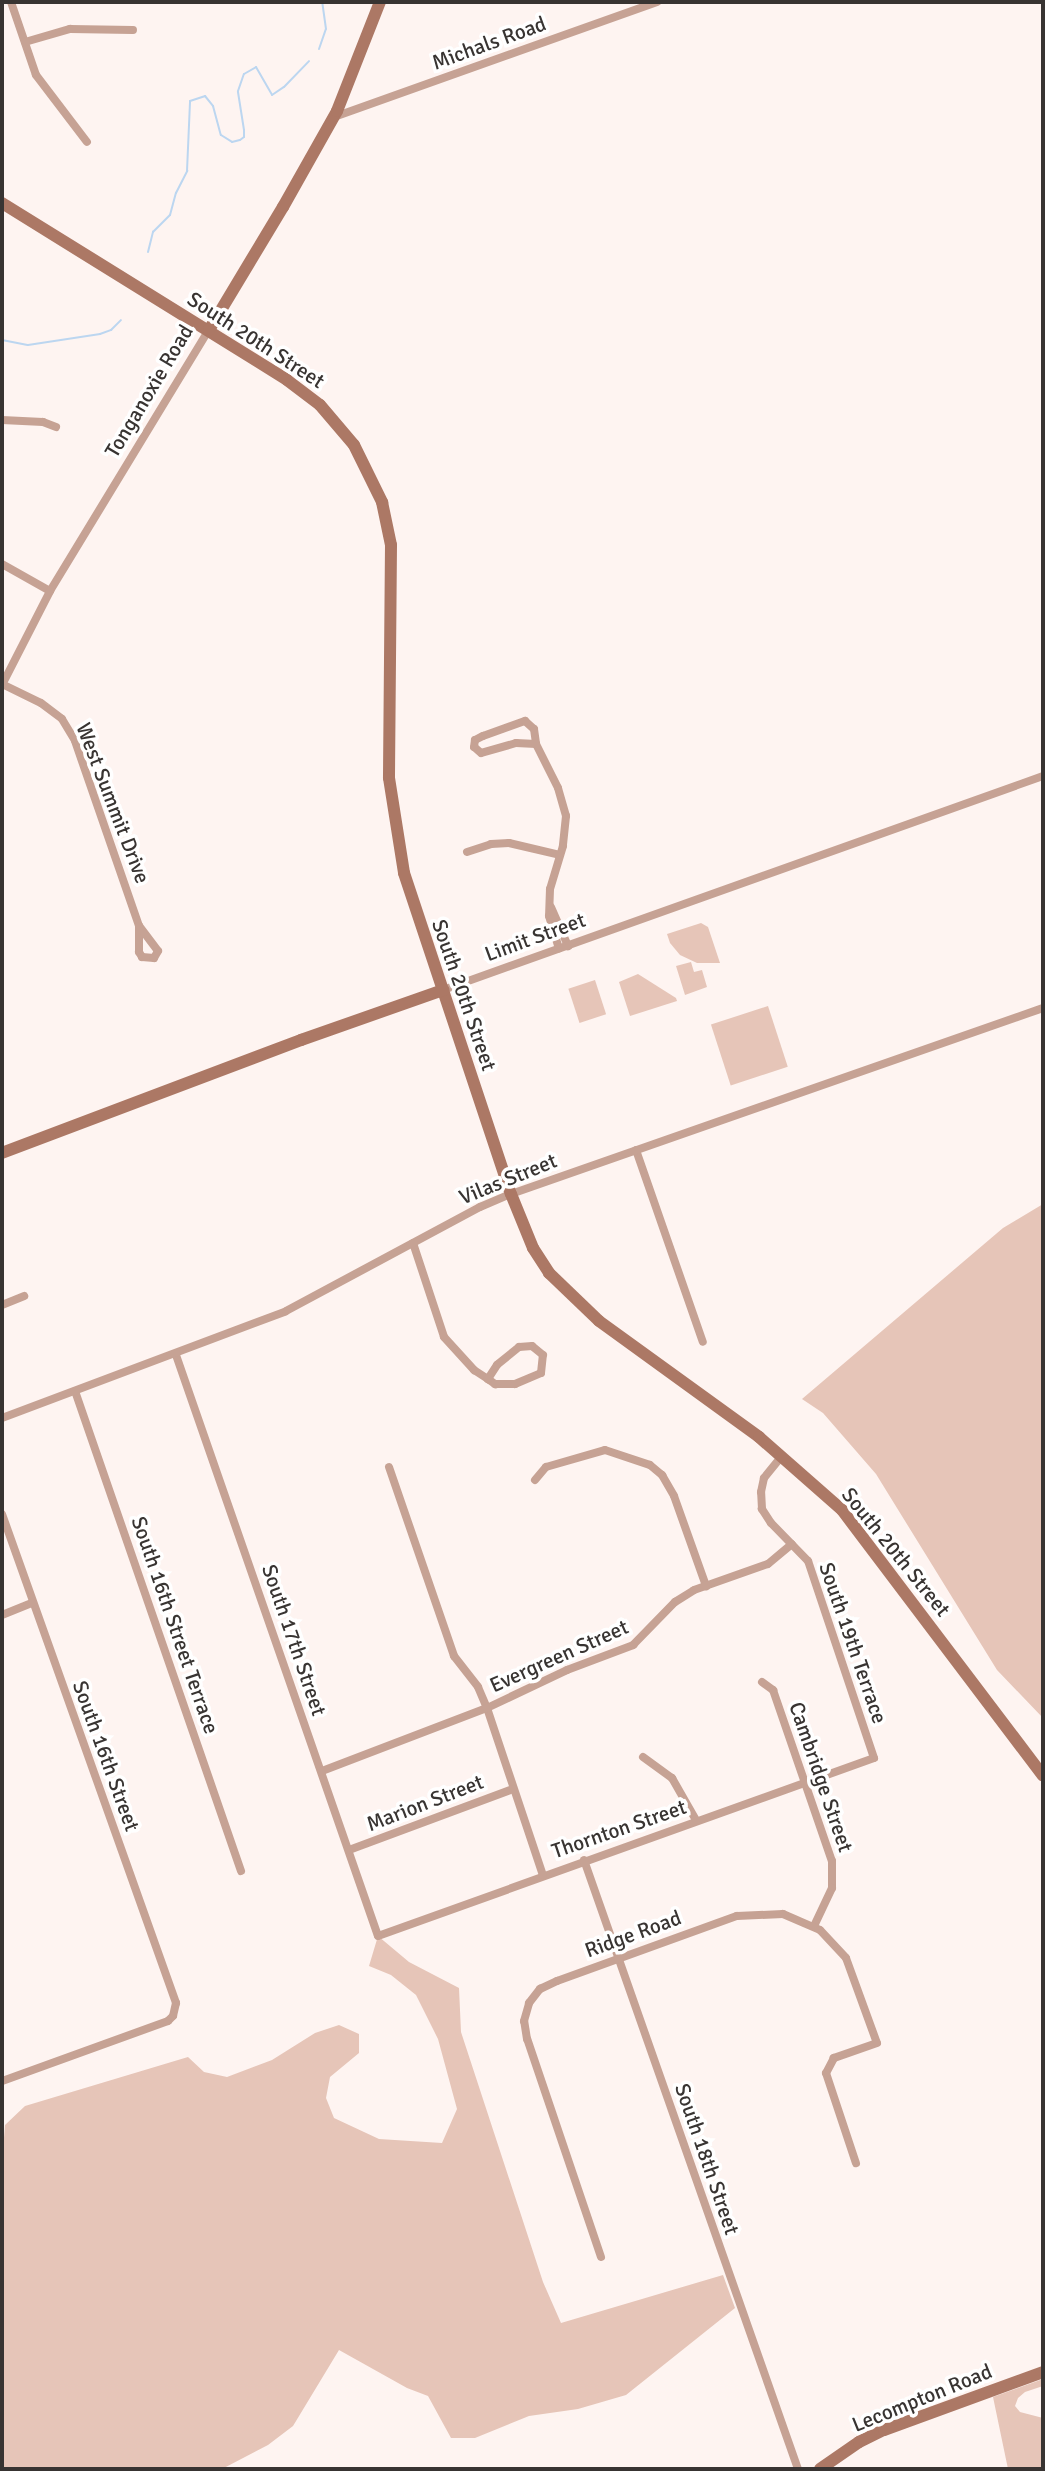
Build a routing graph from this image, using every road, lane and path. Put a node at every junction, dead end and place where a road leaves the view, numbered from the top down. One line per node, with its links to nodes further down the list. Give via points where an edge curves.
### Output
1 (11, 2): 5 (street)
2 (380, 2): 6 (main road, Tonganoxie Road)
3 (657, 2): 6 (street, Michals Road)
4 (133, 30): 5 (street, via 70,29)
5 (25, 43): 7 (street, via 36,75)
6 (333, 117): 9 (main road, Tonganoxie Road)
7 (87, 142)
8 (2, 203): 9 (main road, South 20th Street)
9 (209, 330): 13 (street, Tonganoxie Road); 23 (main road, South 20th Street, via 320,405 354,445 382,502 393,565 388,737 392,808 404,873)
10 (2, 420): 11 (street)
11 (56, 427)
12 (2, 564): 13 (street)
13 (50, 591): 14 (street, Tonganoxie Road)
14 (2, 684): 20 (street, West Summit Drive, via 62,719 75,741)
15 (536, 744): 15 (street, via 532,725 525,721 475,740 474,747 481,753 516,743); 18 (street, via 566,816)
16 (1043, 776): 21 (street, Limit Street)
17 (467, 852): 18 (street, via 509,843)
18 (561, 855): 19 (street, via 550,889)
19 (551, 907): 21 (street); 22 (street, via 551,929)
20 (139, 926)
21 (568, 946): 22 (street, Limit Street)
22 (559, 949): 23 (street, Limit Street)
23 (443, 990): 26 (main road, Limit Street); 27 (main road, South 20th Street)
24 (1043, 1007): 25 (street, Vilas Street)
25 (636, 1150): 27 (street, Vilas Street); 31 (street)
26 (2, 1153)
27 (511, 1194): 28 (street, Vilas Street); 36 (main road, South 20th Street, via 533,1248 572,1298)
28 (413, 1243): 32 (street, Vilas Street, via 286,1311); 33 (street, via 444,1337)
29 (24, 1296): 30 (street)
30 (2, 1305)
31 (703, 1342)
32 (176, 1355): 34 (street, Vilas Street); 48 (street, South 17th Street)
33 (488, 1379): 33 (street, via 515,1384 541,1373 542,1355 526,1345 507,1356)
34 (75, 1391): 35 (street, Vilas Street); 55 (street, South 16th Street Terrace)
35 (2, 1418)
36 (782, 1456): 40 (street, South 19th Terrace, via 764,1478 762,1509); 49 (main road, South 20th Street, via 850,1521)
37 (389, 1467): 45 (street, via 454,1656)
38 (535, 1480): 41 (street, via 546,1467 605,1450 650,1465 674,1496)
39 (2, 1514): 42 (street, South 16th Street)
40 (792, 1544): 41 (street, Evergreen Street, via 768,1564); 47 (street, South 19th Terrace, via 808,1561)
41 (706, 1586): 45 (street, Evergreen Street, via 675,1602 633,1645)
42 (33, 1604): 43 (street); 60 (street, South 16th Street, via 176,2010 168,2021)
43 (2, 1615)
44 (762, 1682): 50 (street, Cambridge Street, via 773,1690)
45 (487, 1708): 48 (street, Evergreen Street); 51 (street)
46 (642, 1757): 52 (street, via 672,1778)
47 (874, 1758): 50 (street, Thornton Street)
48 (322, 1771): 53 (street, South 17th Street)
49 (1043, 1776)
50 (806, 1783): 52 (street, Thornton Street); 57 (street, Cambridge Street, via 832,1861 832,1888)
51 (513, 1788): 53 (street, Marion Street); 56 (street)
52 (696, 1820): 54 (street, Thornton Street)
53 (349, 1850): 58 (street, South 17th Street)
54 (584, 1860): 56 (street, Thornton Street); 59 (street, South 18th Street)
55 (241, 1871)
56 (543, 1875): 58 (street, Thornton Street)
57 (814, 1926): 59 (street, Ridge Road, via 783,1914 752,1913); 61 (street, Ridge Road, via 846,1958 877,2043 834,2058 826,2073)
58 (378, 1936)
59 (619, 1958): 62 (street, Ridge Road, via 540,1989 529,2003 524,2021); 64 (street, South 18th Street)
60 (2, 2081)
61 (856, 2163)
62 (601, 2257)
63 (1043, 2372): 65 (main road, Lecompton Road, via 884,2430)
64 (798, 2469)
65 (820, 2469)

